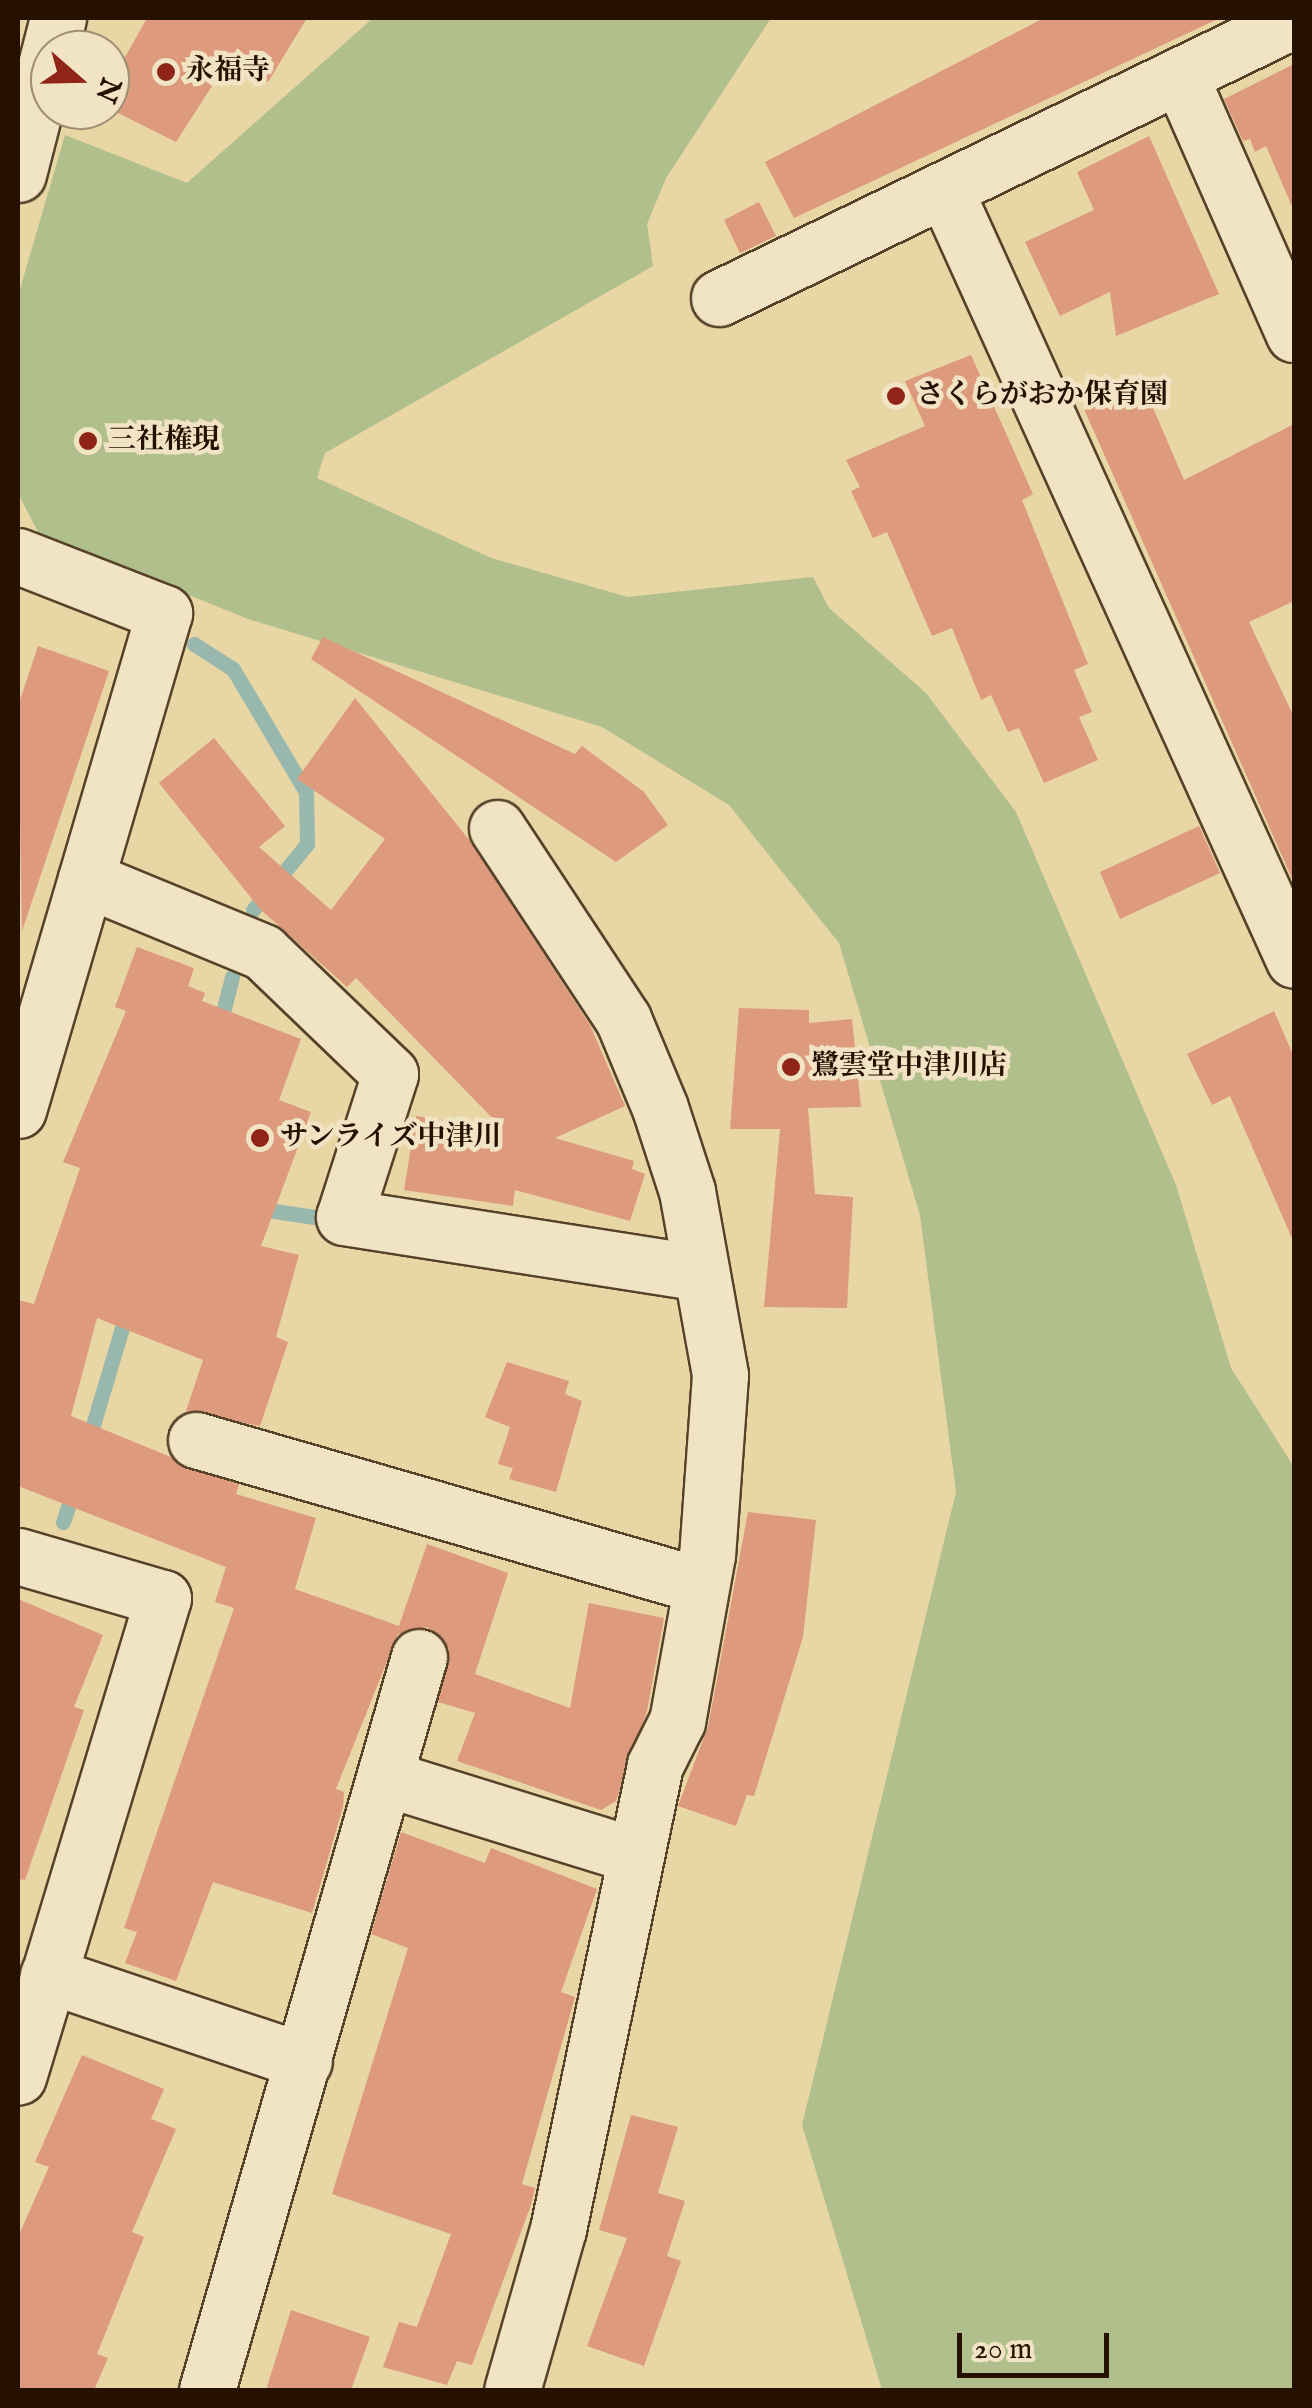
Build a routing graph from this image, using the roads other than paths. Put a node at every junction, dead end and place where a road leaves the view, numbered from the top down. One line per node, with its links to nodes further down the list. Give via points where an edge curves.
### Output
1 (58, 18): 4 (street)
2 (1294, 20): 3 (street)
3 (1180, 76): 5 (street); 7 (street)
4 (18, 174)
5 (945, 190): 6 (street); 11 (street)
6 (718, 298)
7 (1294, 334)
8 (18, 556): 10 (street, via 164,612)
9 (497, 828): 13 (street, via 623,1019 687,1191)
10 (86, 878): 12 (street); 13 (street, via 262,952 390,1074 344,1217)
11 (1294, 960)
12 (18, 1110)
13 (701, 1273): 16 (street, via 720,1374)
14 (196, 1440): 16 (street)
15 (18, 1556): 20 (street, via 163,1598)
16 (698, 1585): 19 (street, via 677,1721 655,1765)
17 (418, 1657): 18 (street)
18 (385, 1778): 19 (street); 21 (street)
19 (634, 1855): 24 (street, via 558,2228)
20 (48, 1974): 21 (street); 22 (street)
21 (304, 2061): 23 (street)
22 (18, 2078)
23 (207, 2390)
24 (512, 2390)

